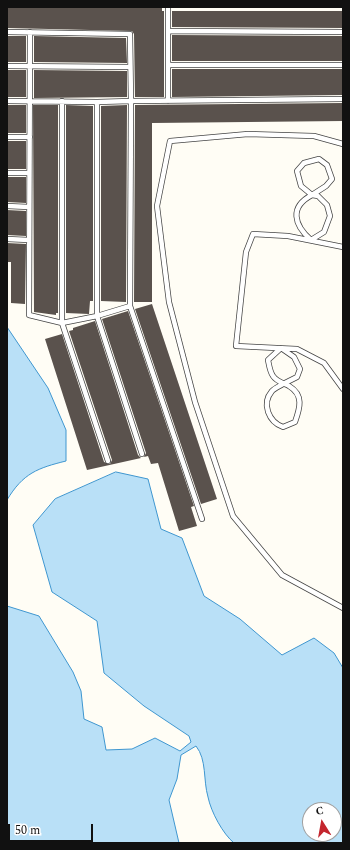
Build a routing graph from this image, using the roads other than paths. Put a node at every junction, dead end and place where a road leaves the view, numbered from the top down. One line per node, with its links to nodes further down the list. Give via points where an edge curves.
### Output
1 (168, 7): 2 (lane)
2 (168, 31): 5 (lane); 6 (lane)
3 (7, 32): 4 (lane)
4 (30, 32): 9 (lane); 10 (lane, via 130,34)
5 (343, 32)
6 (168, 65): 7 (lane); 14 (lane)
7 (343, 65)
8 (7, 66): 9 (lane)
9 (30, 66): 10 (lane); 13 (lane)
10 (130, 67): 17 (lane)
11 (343, 100): 14 (lane)
12 (7, 101): 13 (lane)
13 (30, 101): 15 (lane); 19 (lane)
14 (168, 101): 17 (lane)
15 (62, 102): 16 (lane); 32 (lane)
16 (97, 102): 17 (lane); 31 (lane)
17 (131, 102): 30 (lane)
18 (7, 137): 19 (lane)
19 (30, 137): 22 (lane)
20 (343, 144): 39 (lane, via 314,136 248,134 170,141 157,206 169,302 195,402 233,516 282,575)
21 (7, 173): 22 (lane)
22 (29, 173): 25 (lane)
23 (312, 194): 23 (lane, via 301,186 297,171 304,163 319,159 327,165 332,179); 28 (lane, via 302,200 297,209 297,221 304,234); 28 (lane, via 328,205 330,216 324,232)
24 (7, 206): 25 (lane)
25 (29, 206): 27 (lane)
26 (7, 239): 27 (lane)
27 (29, 240): 32 (lane, via 29,315)
28 (311, 240): 29 (lane); 33 (lane, via 253,234 246,252 236,346)
29 (343, 247)
30 (130, 306): 31 (lane); 38 (lane)
31 (97, 316): 32 (lane); 36 (lane)
32 (62, 323): 37 (lane)
33 (282, 348): 34 (lane, via 268,360 272,375); 34 (lane, via 294,358 300,369 297,376); 35 (lane, via 297,349 324,363)
34 (283, 384): 34 (lane, via 273,390 268,399 268,411 275,424 283,427 295,422 301,406 298,395)
35 (343, 390)
36 (142, 454)
37 (108, 462)
38 (202, 519)
39 (343, 608)

